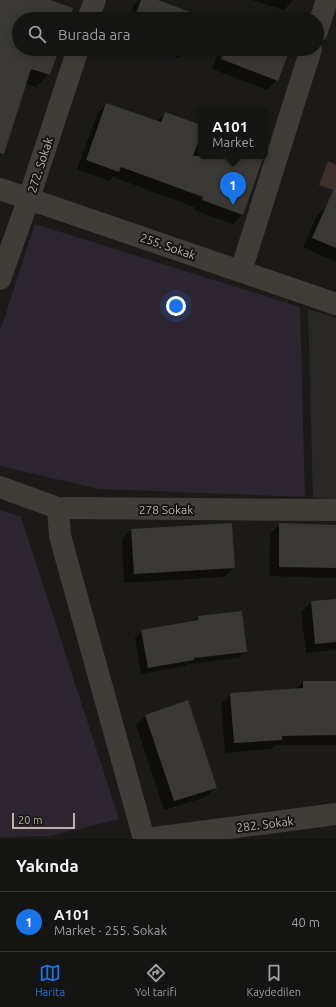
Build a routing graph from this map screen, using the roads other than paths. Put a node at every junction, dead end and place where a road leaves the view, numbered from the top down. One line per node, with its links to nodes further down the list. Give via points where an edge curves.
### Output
1 (95, 0): 3 (street)
2 (327, 0): 4 (street)
3 (91, 12)
4 (323, 12)
5 (76, 56): 8 (street, 272. Sokak)
6 (309, 56): 9 (street)
7 (0, 189): 8 (street, 255. Sokak)
8 (29, 198): 9 (street, 255. Sokak); 10 (street, 272. Sokak)
9 (241, 271): 11 (street, 255. Sokak)
10 (0, 279)
11 (336, 304)
12 (0, 487): 13 (street, 278 Sokak)
13 (58, 508): 14 (street, 278 Sokak); 16 (street, via 60,536)
14 (336, 510)
15 (336, 814): 16 (street, 282. Sokak)
16 (145, 839)

